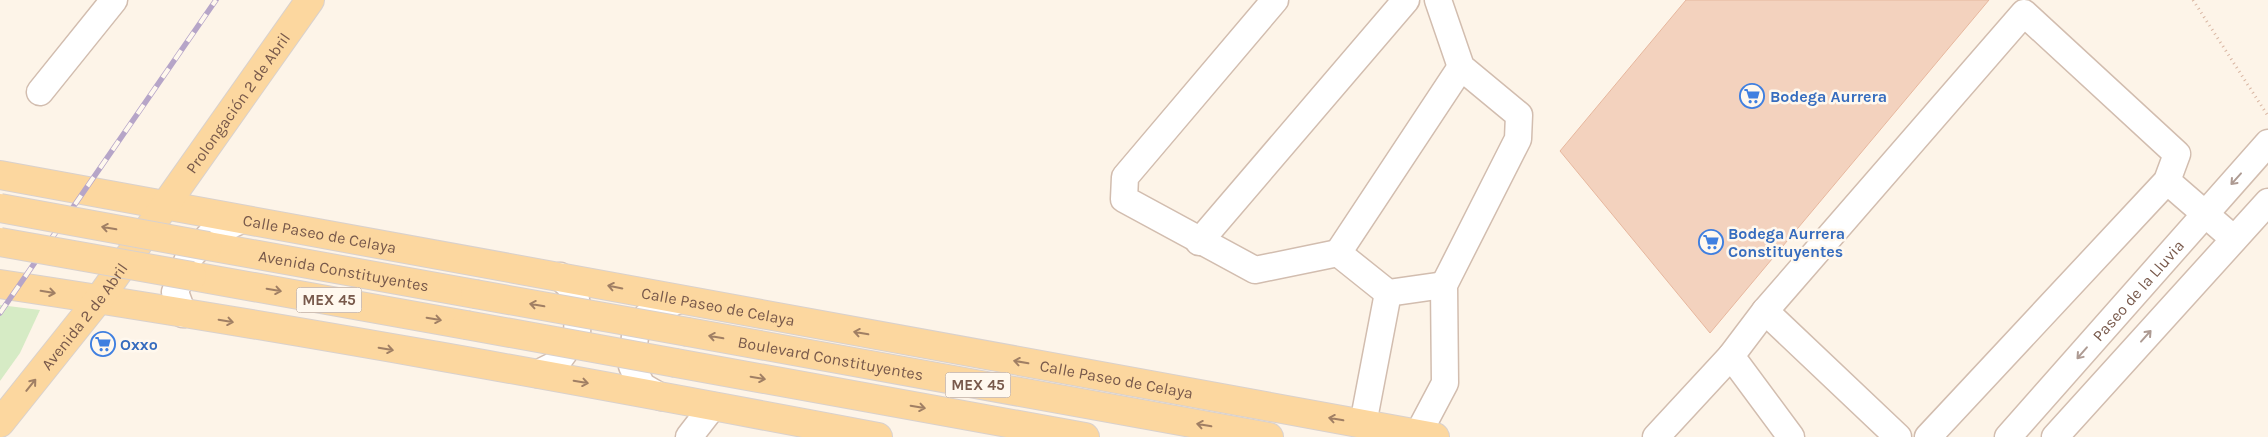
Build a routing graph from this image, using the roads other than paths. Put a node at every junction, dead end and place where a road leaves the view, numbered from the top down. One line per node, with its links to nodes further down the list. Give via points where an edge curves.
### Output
1 (114, 0): 7 (street)
2 (310, 0): 12 (main road, Prolongación 2 de Abril)
3 (1275, 0): 18 (street, via 1125,177 1124,199)
4 (1406, 0): 18 (street)
5 (1438, 0): 6 (street)
6 (1460, 67): 19 (street); 22 (street, via 1519,115 1518,139)
7 (40, 92)
8 (2268, 143): 14 (street, Paseo de la Lluvia, one-way to 14)
9 (9, 177): 12 (main road, Calle Paseo de Celaya); 13 (main road)
10 (2166, 181): 14 (street); 26 (street, via 2177,154 2024,13); 44 (street)
11 (2268, 202): 16 (street)
12 (166, 206): 15 (main road, Calle Paseo de Celaya); 24 (main road, Avenida 2 de Abril)
13 (0, 207): 28 (main road, Avenida Constituyentes / MEX 45, one-way to 13, bridge)
14 (2205, 214): 16 (street); 45 (street, Paseo de la Lluvia, one-way to 45)
15 (241, 220): 20 (main road, Calle Paseo de Celaya); 27 (street, via 210,234 188,259 175,292)
16 (2234, 239): 46 (street, one-way to 16)
17 (0, 242): 30 (main road, Avenida Constituyentes / MEX 45, one-way to 30, bridge)
18 (1199, 242): 19 (street, via 1255,270)
19 (1338, 253): 23 (street)
20 (560, 276): 25 (main road, Calle Paseo de Celaya, one-way to 20); 31 (street, via 574,292 578,309 577,334 555,365)
21 (0, 284): 24 (main road, one-way to 24)
22 (1444, 285): 23 (street); 36 (street, via 1445,383)
23 (1388, 293): 35 (street)
24 (99, 300): 27 (main road); 34 (main road, Avenida 2 de Abril, one-way to 24)
25 (678, 300): 32 (street, via 647,316 635,336 632,366 642,386); 35 (main road, Calle Paseo de Celaya, one-way to 25)
26 (1765, 311): 29 (street); 43 (street)
27 (183, 314): 31 (main road, one-way to 31)
28 (688, 332): 40 (main road, Boulevard Constituyentes / MEX 45, one-way to 28)
29 (1731, 356): 41 (street); 42 (street)
30 (676, 363): 39 (main road, Boulevard Constituyentes / MEX 45, one-way to 39)
31 (537, 374): 32 (main road, one-way to 32)
32 (661, 397): 33 (main road)
33 (713, 406): 37 (street); 38 (main road)
34 (0, 422)
35 (1363, 424): 36 (main road, Calle Paseo de Celaya)
36 (1426, 435)
37 (689, 437)
38 (878, 437)
39 (1085, 437)
40 (1269, 437)
41 (1656, 437)
42 (1791, 437)
43 (1898, 437)
44 (1928, 437)
45 (2008, 437)
46 (2055, 437)

